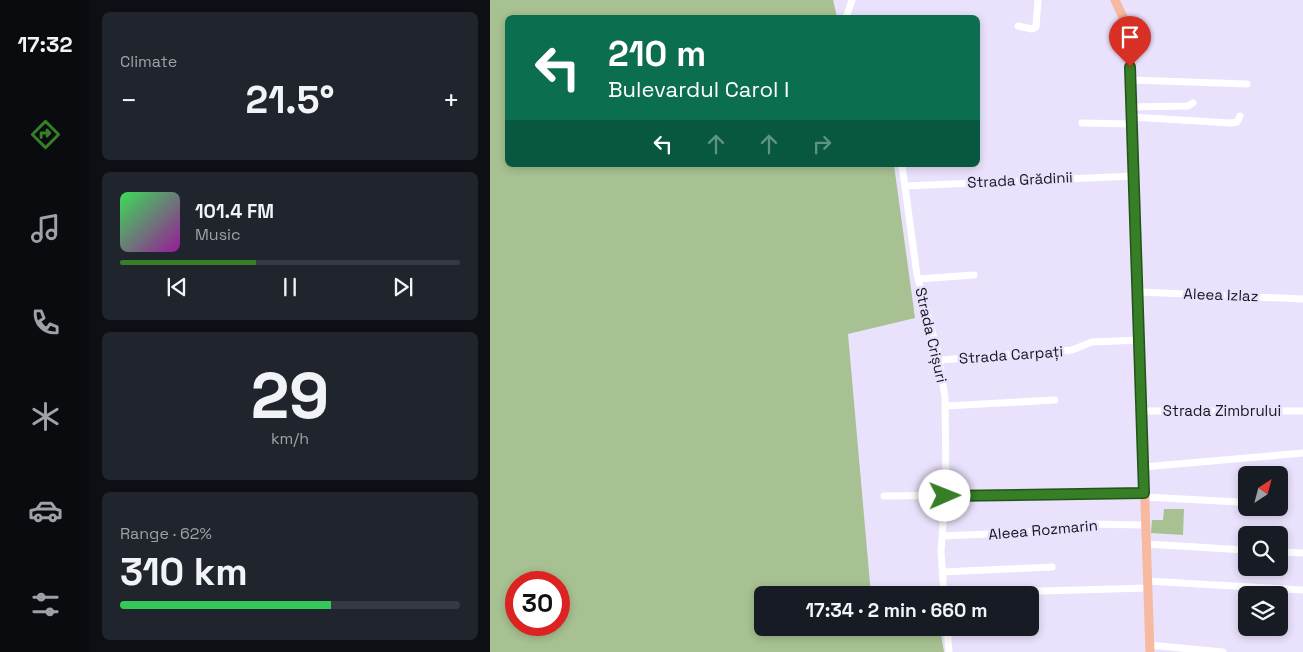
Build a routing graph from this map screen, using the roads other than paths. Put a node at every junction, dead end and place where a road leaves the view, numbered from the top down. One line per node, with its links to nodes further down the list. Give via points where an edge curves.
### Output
1 (852, 0): 4 (street)
2 (1038, 0): 5 (street, via 1036,27)
3 (1115, 0): 6 (main road, via 1127,26)
4 (847, 15)
5 (1018, 26)
6 (1130, 80): 7 (street); 9 (main road)
7 (1247, 84)
8 (1193, 103): 9 (street, via 1188,106)
9 (1131, 107): 11 (main road)
10 (1240, 116): 11 (street, via 1237,122 1231,123)
11 (1131, 120): 12 (street); 14 (main road)
12 (1082, 123)
13 (902, 167): 15 (street, Strada Crișuri)
14 (1134, 176): 15 (street, Strada Grădinii); 18 (main road)
15 (906, 186): 17 (street, Strada Crișuri)
16 (974, 275): 17 (street)
17 (918, 279): 21 (street, Strada Crișuri)
18 (1139, 292): 19 (street, Aleea Izlaz); 20 (main road)
19 (1303, 299)
20 (1140, 340): 21 (street, Strada Carpați, via 1092,342 1072,350); 24 (main road)
21 (940, 360): 23 (street, Strada Crișuri)
22 (1055, 400): 23 (street)
23 (946, 406): 30 (street, Strada Crișuri)
24 (1142, 411): 25 (street, Strada Zimbrului); 27 (main road)
25 (1303, 411)
26 (1303, 453): 27 (street)
27 (1143, 467): 28 (main road)
28 (1144, 495): 30 (street); 31 (street); 32 (main road)
29 (884, 496): 30 (street)
30 (945, 496): 33 (street, Strada Crișuri)
31 (1238, 502)
32 (1144, 525): 33 (street, Aleea Rozmarin, via 1088,524 1059,531); 34 (main road)
33 (942, 536): 39 (street, Strada Crișuri)
34 (1145, 544): 35 (street); 40 (main road)
35 (1238, 550)
36 (1288, 552): 37 (street)
37 (1303, 553)
38 (1052, 567): 39 (street)
39 (943, 572): 41 (street, Strada Crișuri)
40 (1147, 584): 42 (street); 43 (street); 45 (main road)
41 (944, 586)
42 (1039, 589)
43 (1303, 590)
44 (948, 636): 46 (street)
45 (1149, 648): 47 (street)
46 (949, 652)
47 (1223, 652)

